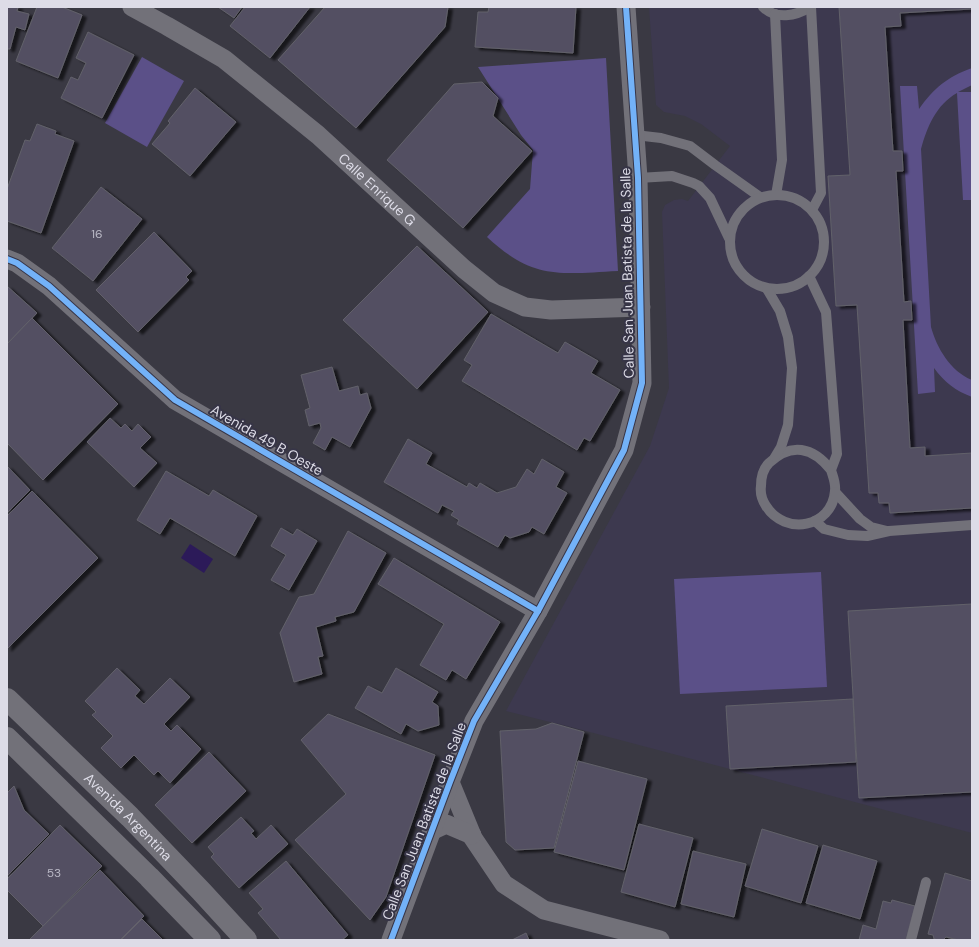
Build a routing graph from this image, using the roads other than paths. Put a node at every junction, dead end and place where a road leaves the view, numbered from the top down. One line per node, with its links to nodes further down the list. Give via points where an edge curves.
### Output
1 (132, 7): 15 (street, Calle Enrique G, via 224,60 318,135 464,269 494,293 525,307 551,310)
2 (626, 7): 6 (street, Calle San Juan Batista de la Salle)
3 (762, 7): 5 (lane)
4 (810, 7): 5 (lane, via 788,16); 10 (lane, via 821,193)
5 (775, 14): 8 (lane, via 782,160)
6 (635, 135): 7 (street, Calle San Juan Batista de la Salle); 9 (lane, via 661,138 690,146)
7 (638, 178): 11 (lane, via 672,176 699,186 710,198); 15 (street, Calle San Juan Batista de la Salle)
8 (776, 195): 9 (lane); 10 (lane, via 789,196)
9 (760, 197): 11 (lane, via 740,212)
10 (812, 210): 13 (lane, via 820,222 824,237 818,265)
11 (728, 238): 14 (lane, via 734,263 742,275)
12 (7, 259): 22 (street, Avenida 49 B Oeste, via 17,263 49,286 176,400)
13 (809, 276): 14 (lane, via 797,285); 17 (lane, via 826,312 837,454)
14 (767, 289): 16 (lane, via 780,311 788,337 792,368 788,425)
15 (641, 307): 22 (street, Calle San Juan Batista de la Salle, via 642,383 624,450)
16 (775, 457): 17 (lane, via 787,451 800,450 812,453 823,460); 19 (lane, via 767,466 760,490 769,512 791,525)
17 (831, 470): 18 (lane)
18 (835, 492): 19 (lane, via 832,504 825,514); 21 (lane, via 871,527)
19 (815, 521): 21 (lane, via 824,529 848,535 867,536)
20 (972, 525): 21 (lane)
21 (889, 531)
22 (538, 611): 26 (street, Calle San Juan Batista de la Salle, via 474,721)
23 (7, 704): 24 (street, Avenida Argentina)
24 (40, 731): 25 (street, via 30,729 22,732); 31 (street, Avenida Argentina, via 130,817)
25 (11, 742): 30 (street, Avenida Argentina)
26 (450, 782): 27 (street, Calle San Juan Batista de la Salle); 28 (street)
27 (433, 830): 28 (street, via 446,824); 32 (street, Calle San Juan Batista de la Salle)
28 (472, 834): 33 (street, via 504,884 544,910)
29 (926, 882): 34 (lane)
30 (210, 940)
31 (246, 940)
32 (392, 940)
33 (660, 940)
34 (911, 940)

